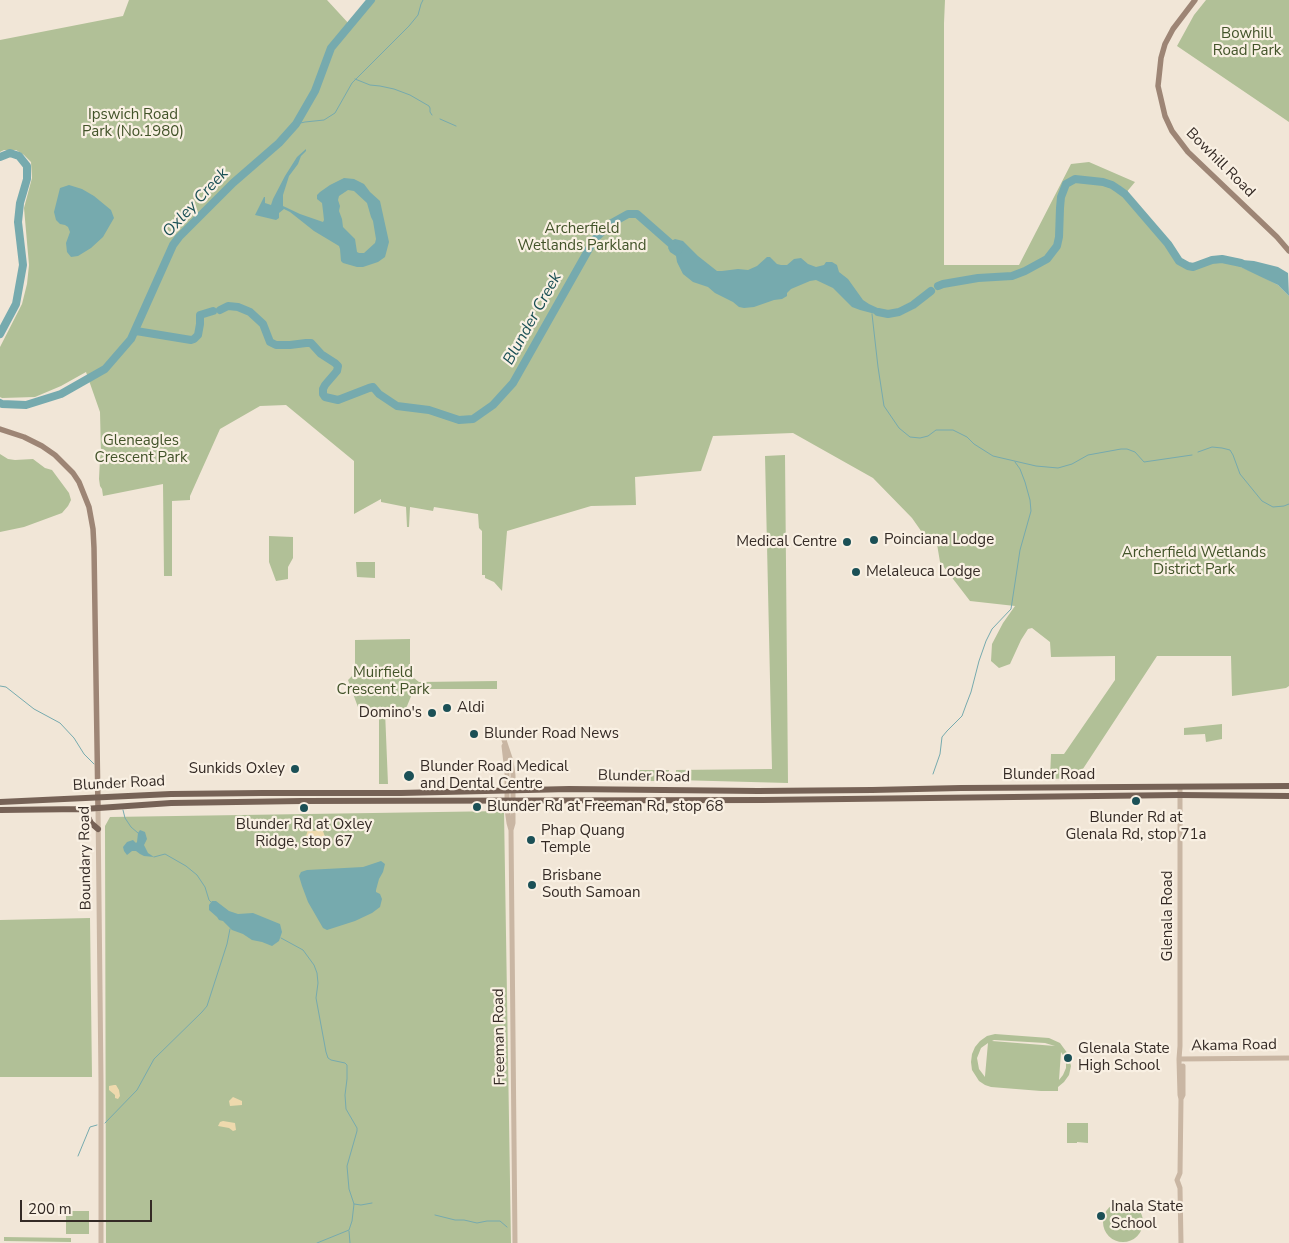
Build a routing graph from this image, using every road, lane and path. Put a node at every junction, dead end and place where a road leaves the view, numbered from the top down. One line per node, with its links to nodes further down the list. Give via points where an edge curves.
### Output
1 (1195, 0): 2 (main road, Bowhill Road, via 1173,29 1161,58 1158,86 1165,116 1188,152)
2 (1289, 251)
3 (0, 429): 9 (main road, Boundary Road, via 24,437 55,455 79,482 89,507 94,548)
4 (1289, 786): 5 (main road, Blunder Road)
5 (1180, 787): 6 (main road, Blunder Road); 7 (street, Glenala Road)
6 (510, 791): 6 (street, via 507,772 504,740 513,768); 9 (main road, Blunder Road, via 262,792); 10 (street, Freeman Road)
7 (1180, 795): 8 (main road, Blunder Road); 10 (main road, Blunder Road); 17 (street, Glenala Road)
8 (1289, 796)
9 (98, 797): 11 (main road, Blunder Road); 12 (main road, Boundary Road)
10 (510, 800): 12 (main road, Blunder Road, via 171,803); 19 (street, Freeman Road)
11 (0, 802)
12 (98, 808): 13 (main road, Blunder Road); 15 (street, Boundary Road)
13 (84, 809): 14 (main road, Blunder Road); 15 (main road)
14 (0, 810)
15 (98, 829): 18 (street, Boundary Road)
16 (1289, 1058): 17 (street, Akama Road)
17 (1181, 1059): 20 (street, Glenala Road, via 1183,1095 1177,1180)
18 (101, 1243)
19 (515, 1243)
20 (1181, 1243)

